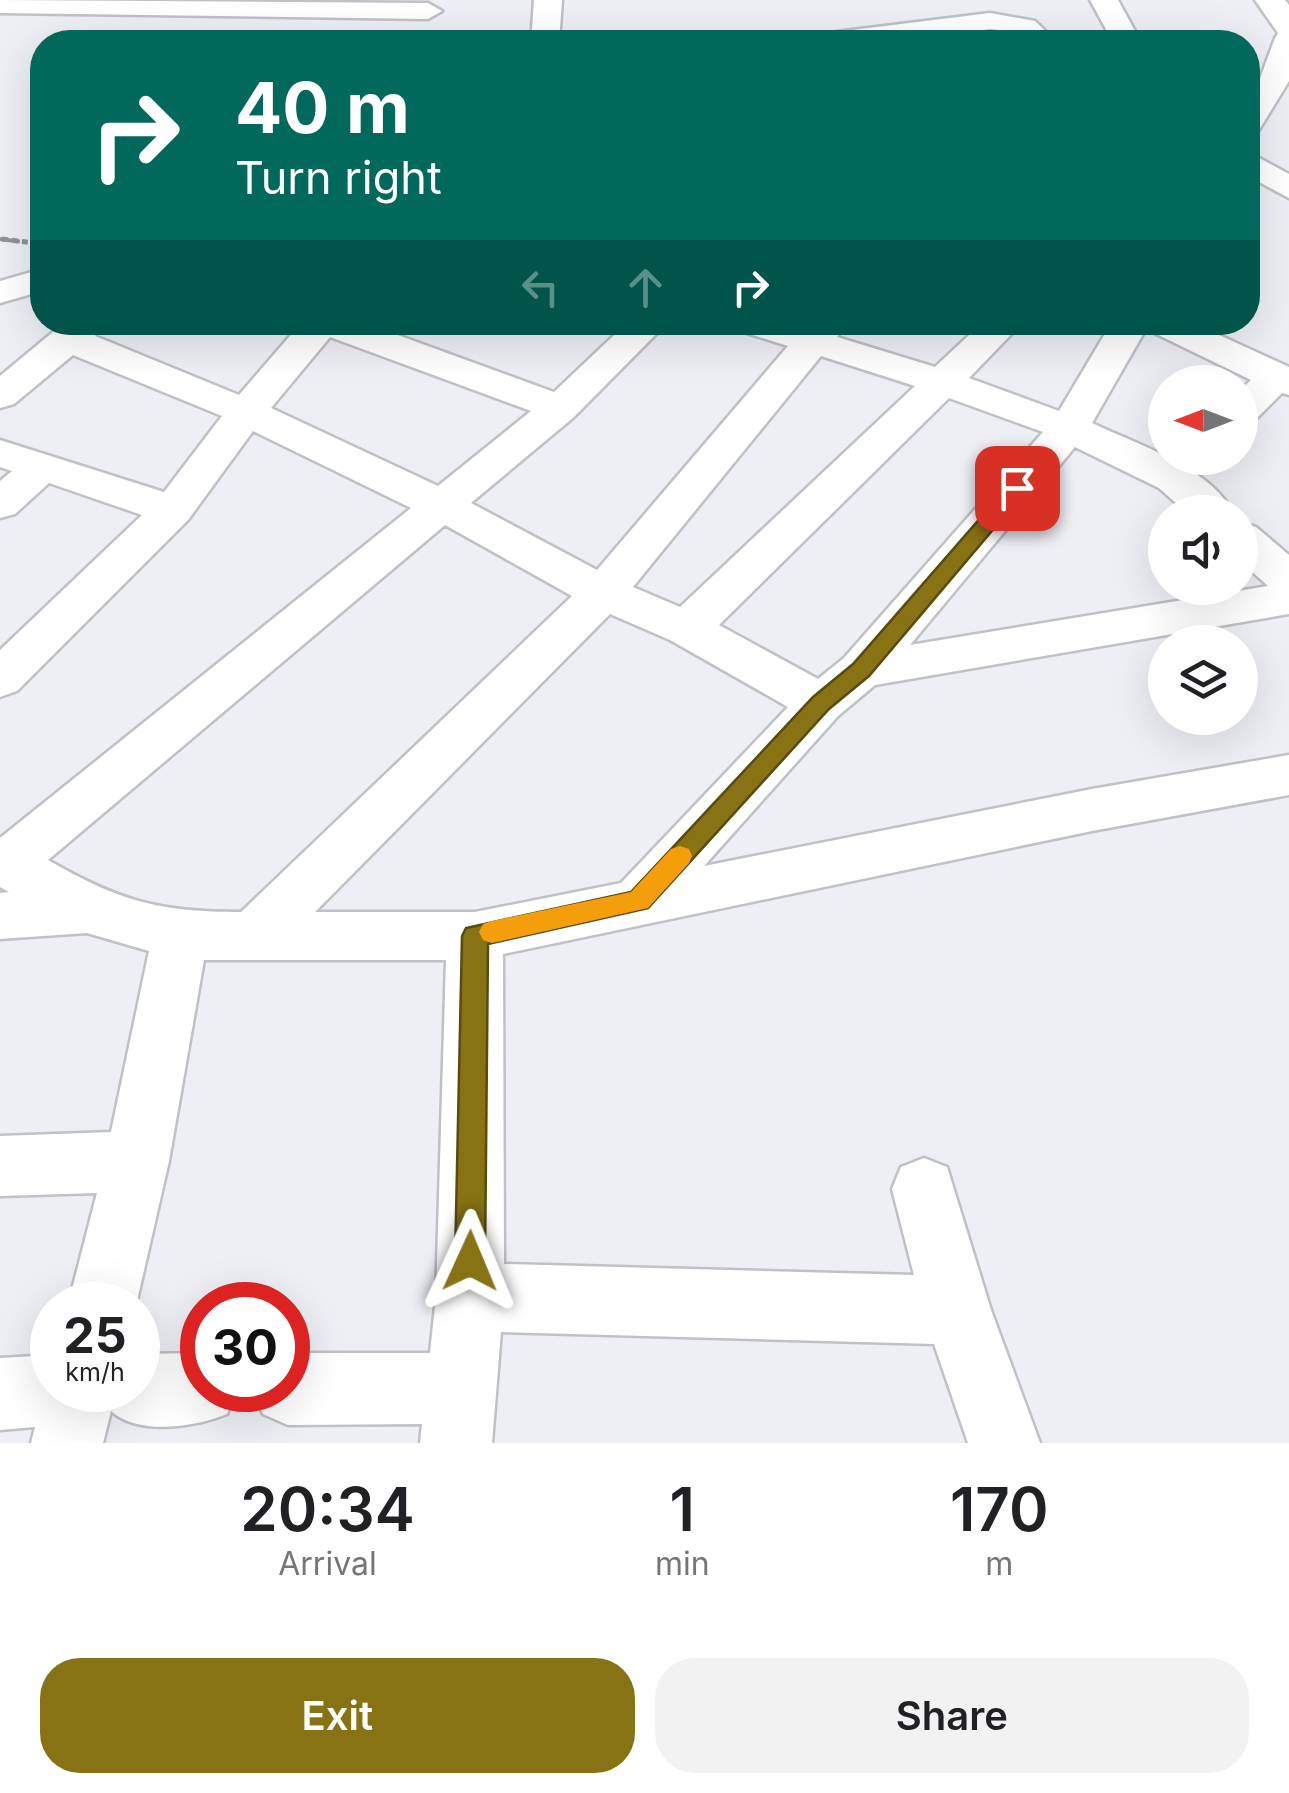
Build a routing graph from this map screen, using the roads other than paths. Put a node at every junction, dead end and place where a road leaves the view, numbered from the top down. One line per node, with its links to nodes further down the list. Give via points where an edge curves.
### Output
1 (548, 0): 9 (street)
2 (1104, 0): 12 (street)
3 (1270, 0): 8 (street)
4 (0, 5): 5 (street)
5 (219, 10): 6 (street); 7 (street)
6 (0, 19)
7 (425, 19)
8 (1289, 26)
9 (547, 30)
10 (934, 30): 11 (street, via 966,22 1016,22)
11 (1032, 30)
12 (1120, 30)
13 (1289, 38): 14 (street)
14 (1260, 104)
15 (1260, 170): 16 (street)
16 (1287, 187): 17 (street)
17 (1260, 194)
18 (30, 283): 19 (street)
19 (0, 292)
20 (75, 335): 32 (street)
21 (88, 335): 35 (street)
22 (313, 335): 35 (street)
23 (360, 335): 34 (street)
24 (636, 335): 34 (street)
25 (818, 335): 45 (street)
26 (831, 335): 31 (street)
27 (992, 335): 31 (street)
28 (1123, 335): 36 (street)
29 (1188, 335): 30 (street)
30 (1283, 380): 33 (street)
31 (945, 383): 36 (street); 47 (street)
32 (0, 396)
33 (1258, 399)
34 (560, 408): 41 (street)
35 (246, 412): 41 (street); 42 (street)
36 (1070, 428): 38 (street); 48 (street)
37 (0, 452): 39 (street)
38 (1148, 455)
39 (42, 467): 40 (street); 42 (street)
40 (0, 504)
41 (441, 505): 45 (street); 52 (street)
42 (173, 510): 49 (street)
43 (1258, 552): 44 (street)
44 (1289, 579)
45 (604, 593): 47 (street); 55 (street)
46 (1289, 598): 48 (street)
47 (688, 628): 50 (street)
48 (861, 670): 50 (street)
49 (0, 679)
50 (821, 703): 53 (street)
51 (1289, 775): 53 (street)
52 (2, 880): 54 (street)
53 (639, 901): 56 (street)
54 (180, 936): 55 (street); 57 (street)
55 (254, 936): 56 (street)
56 (475, 936): 61 (street)
57 (137, 1162): 58 (street); 60 (street)
58 (0, 1166)
59 (924, 1190): 62 (street)
60 (108, 1282)
61 (470, 1297): 62 (street); 67 (street)
62 (957, 1310): 69 (street)
63 (30, 1392): 65 (street)
64 (310, 1392): 67 (street)
65 (0, 1394)
66 (75, 1412): 68 (street)
67 (457, 1416)
68 (67, 1443)
69 (1004, 1443)

